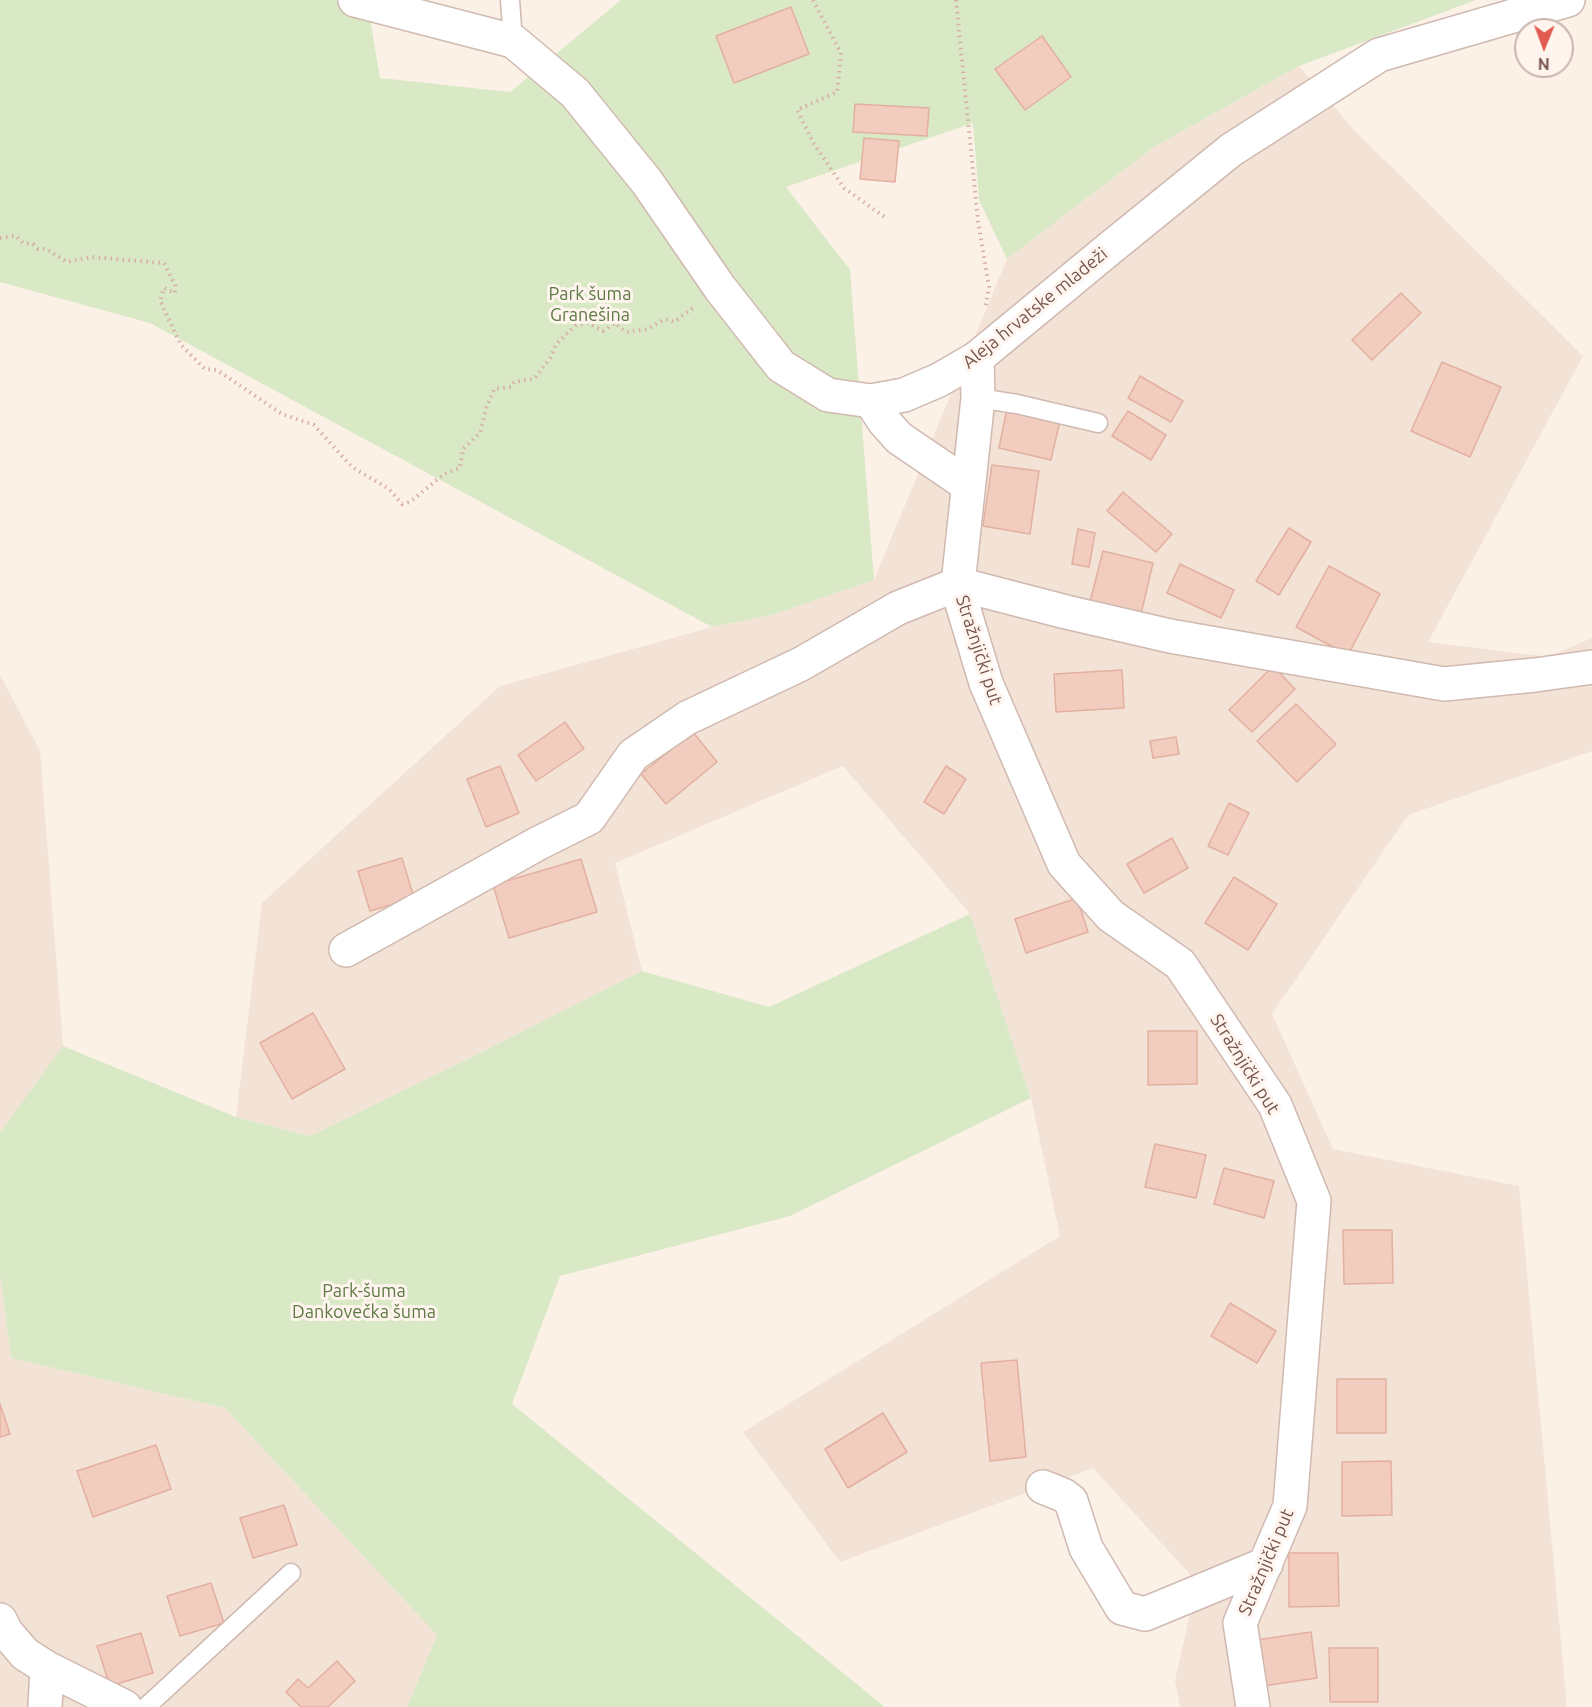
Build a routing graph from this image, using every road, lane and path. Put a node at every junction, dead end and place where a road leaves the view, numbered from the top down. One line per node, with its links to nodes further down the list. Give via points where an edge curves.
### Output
1 (355, 0): 6 (street, Aleja hrvatske mladeži)
2 (510, 0): 6 (lane)
3 (813, 0): 7 (path, via 841,53 837,92 797,110 844,188)
4 (956, 0): 10 (path, via 978,221 989,287)
5 (1568, 0): 10 (street, Aleja hrvatske mladeži, via 1379,55 1231,150)
6 (513, 41): 9 (street, Aleja hrvatske mladeži, via 575,93 647,182)
7 (886, 218)
8 (0, 238): 9 (path, via 16,236 23,243 46,249 67,262 92,257 164,263 176,285 175,293 164,288 160,301 181,345 206,369 217,370 282,414 314,425 352,467 389,489 402,504 410,502 444,474 460,468 464,448 480,433 494,389 534,379 556,344 576,325 588,323 603,331 615,323 626,332 648,329 665,319 674,322)
9 (720, 288): 12 (street, Aleja hrvatske mladeži, via 781,366 828,395)
10 (977, 358): 11 (street, Stražnjički put); 12 (street, Aleja hrvatske mladeži, via 904,395)
11 (978, 398): 13 (lane); 14 (street, Stražnjički put)
12 (871, 401): 14 (street, via 899,438)
13 (1098, 423)
14 (968, 485): 15 (street, Stražnjički put)
15 (958, 584): 16 (street, via 1170,636 1444,684); 17 (street, via 898,608 801,664 687,718 633,755 590,818); 19 (street, Stražnjički put, via 986,683 1064,864 1111,916 1180,964 1275,1105 1314,1201 1290,1506)
16 (1592, 667)
17 (346, 950)
18 (1043, 1486): 19 (street, via 1071,1501 1086,1548 1122,1608 1145,1614)
19 (1266, 1563): 26 (street, Stražnjički put, via 1240,1623)
20 (291, 1574): 25 (lane)
21 (1, 1624): 22 (street, via 25,1654)
22 (47, 1668): 23 (street); 24 (street)
23 (45, 1707)
24 (125, 1707)
25 (146, 1707)
26 (1253, 1707)

